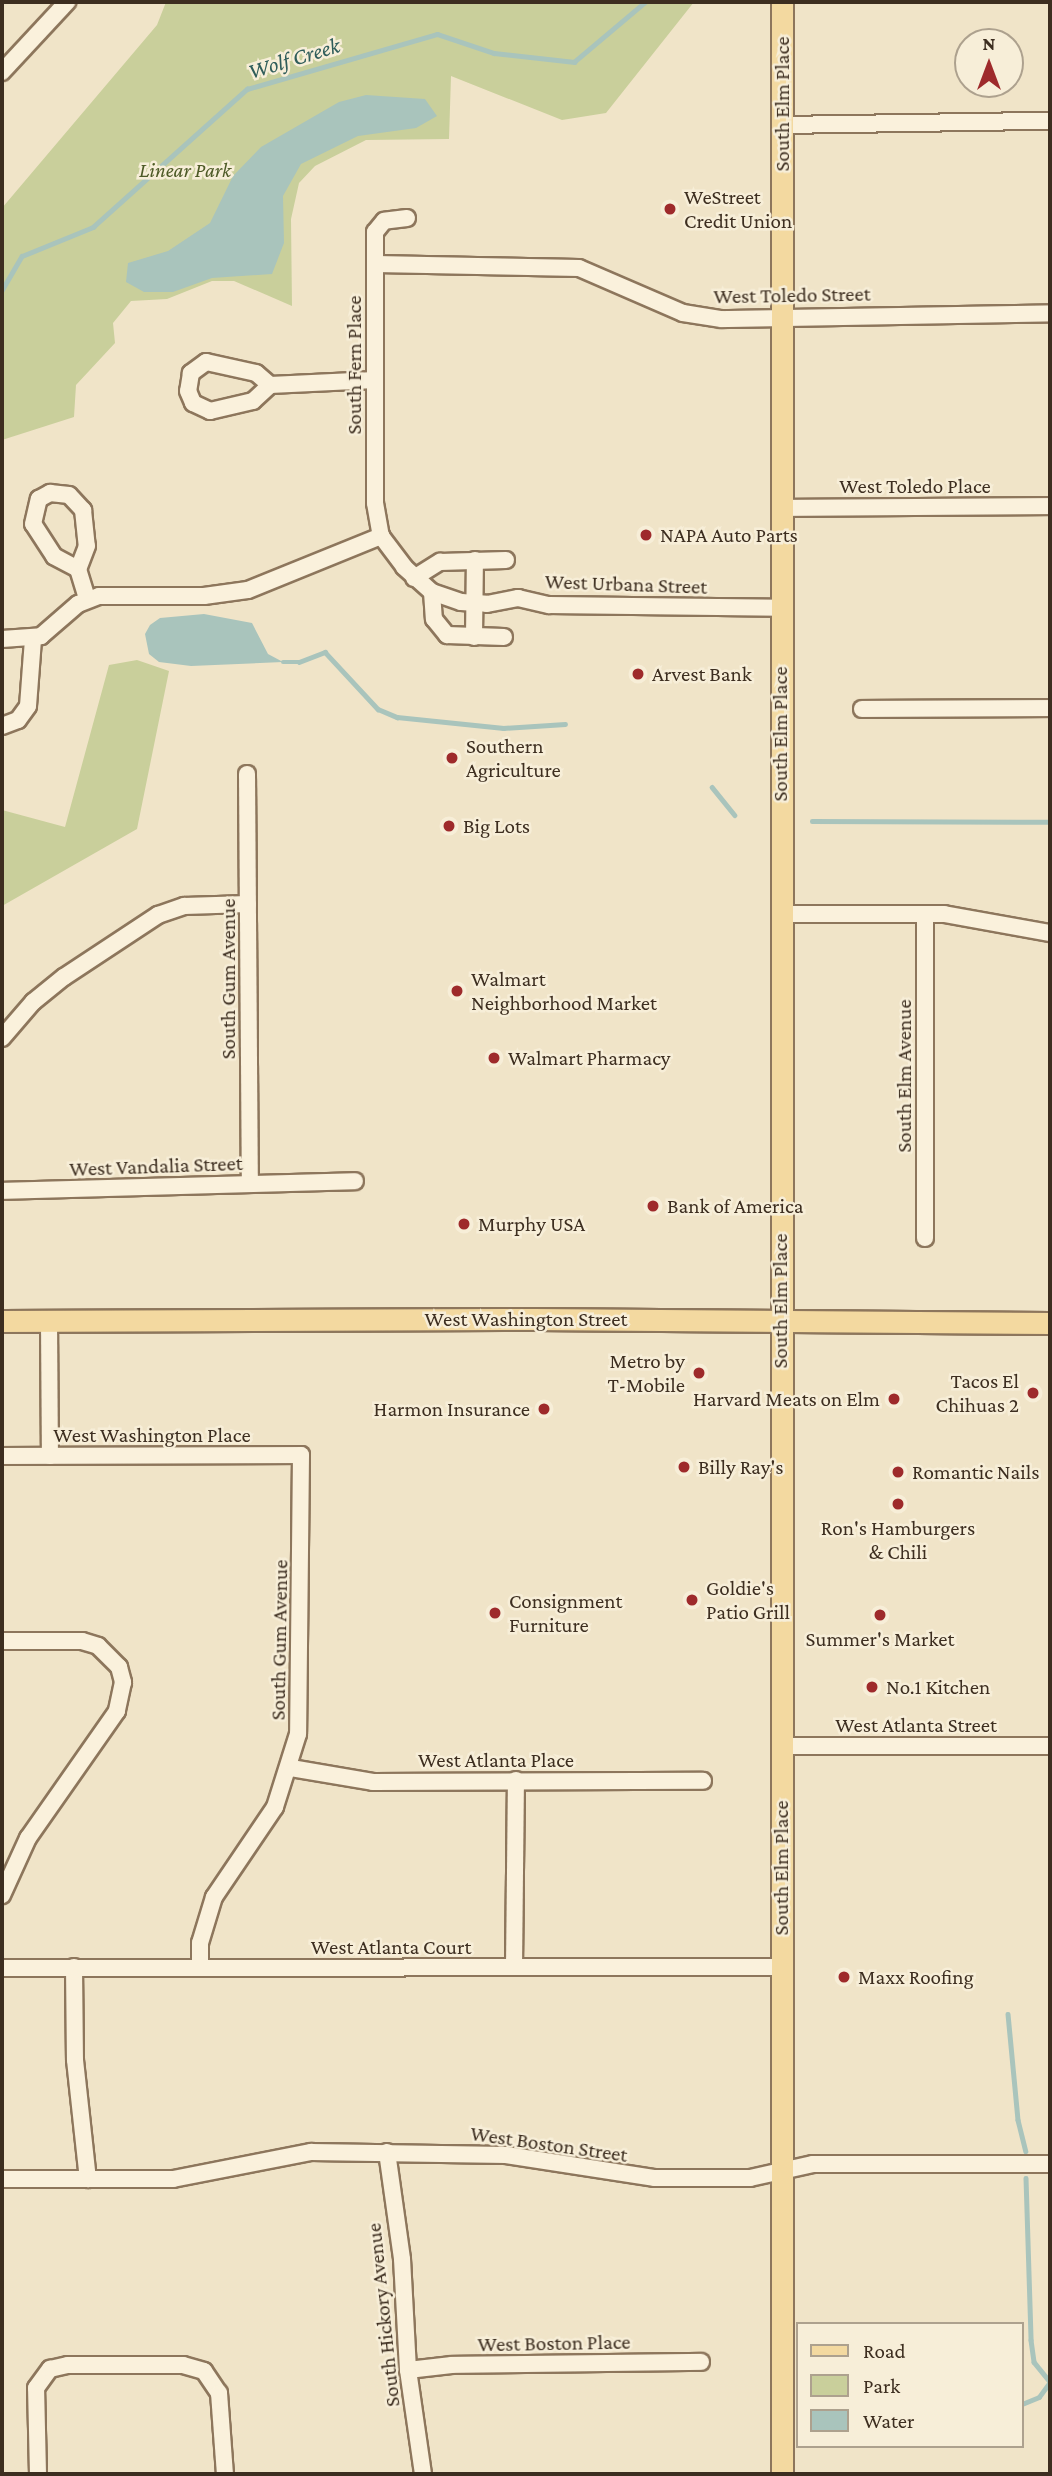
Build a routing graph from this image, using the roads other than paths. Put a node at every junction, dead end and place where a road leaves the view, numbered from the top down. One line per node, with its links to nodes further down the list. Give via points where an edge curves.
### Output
1 (67, 2): 3 (street)
2 (782, 2): 5 (main road, South Elm Place)
3 (2, 72)
4 (1050, 121): 5 (street)
5 (781, 125): 9 (main road, South Elm Place)
6 (407, 218): 7 (street, South Fern Place, via 379,225)
7 (376, 264): 9 (street, West Toledo Street, via 579,268 683,313 722,319); 10 (street, South Fern Place)
8 (1050, 313): 9 (street, West Toledo Street)
9 (781, 317): 13 (main road, South Elm Place)
10 (375, 380): 11 (street); 14 (street, South Fern Place, via 375,503)
11 (270, 385): 11 (street, via 256,373 206,362 191,373 188,391 193,403 211,411 253,401)
12 (1050, 506): 13 (street, West Toledo Place)
13 (780, 508): 22 (main road, South Elm Place)
14 (381, 536): 18 (street, West Urbana Street); 20 (street, via 240,592)
15 (475, 559): 16 (street); 18 (street, via 440,562); 21 (street)
16 (506, 559)
17 (78, 569): 17 (street, via 54,556 33,524 36,506 50,493 69,495 83,510 87,547); 20 (street)
18 (414, 578): 19 (street, West Urbana Street)
19 (432, 592): 21 (street, West Urbana Street); 23 (street, via 432,614 441,631)
20 (87, 599): 26 (street)
21 (473, 603): 22 (street, West Urbana Street, via 518,598 549,605); 23 (street)
22 (780, 608): 32 (main road, South Elm Place)
23 (474, 637): 24 (street)
24 (504, 637)
25 (2, 639): 26 (street)
26 (33, 640): 29 (street, via 28,706 18,720)
27 (1050, 708): 28 (street)
28 (862, 709)
29 (2, 726)
30 (247, 774): 31 (street, South Gum Avenue)
31 (248, 904): 35 (street, via 184,906 158,915 64,977 33,1002); 37 (street, South Gum Avenue)
32 (780, 914): 33 (street); 42 (main road, South Elm Place)
33 (925, 914): 34 (street); 39 (street, South Elm Avenue)
34 (1050, 933)
35 (2, 1038)
36 (355, 1181): 37 (street, West Vandalia Street)
37 (250, 1183): 38 (street, West Vandalia Street)
38 (2, 1191)
39 (925, 1238)
40 (2, 1321): 41 (main road, West Washington Street)
41 (49, 1321): 42 (main road, West Washington Street); 46 (street)
42 (780, 1322): 43 (main road, West Washington Street); 48 (main road, South Elm Place)
43 (1050, 1324)
44 (301, 1455): 46 (street, West Washington Place); 50 (street, South Gum Avenue, via 300,1713)
45 (2, 1456): 46 (street, West Washington Place)
46 (50, 1456)
47 (2, 1641): 53 (street, via 82,1641 97,1646 119,1667 123,1682 117,1711 28,1838)
48 (782, 1746): 49 (street, West Atlanta Street); 54 (main road, South Elm Place)
49 (1050, 1746)
50 (291, 1768): 51 (street, West Atlanta Place, via 373,1782); 57 (street, South Gum Avenue, via 275,1807 214,1897 200,1943)
51 (516, 1780): 52 (street, West Atlanta Place); 58 (street)
52 (703, 1781)
53 (2, 1895)
54 (781, 1967): 58 (street, West Atlanta Court); 61 (main road, South Elm Place)
55 (2, 1968): 56 (street, West Atlanta Court)
56 (74, 1968): 57 (street, West Atlanta Court); 63 (street, via 75,2060)
57 (200, 1968): 58 (street, West Atlanta Court)
58 (514, 1968)
59 (387, 2152): 61 (street, West Boston Street, via 506,2155 655,2178 750,2178); 63 (street, West Boston Street, via 283,2154 185,2178); 65 (street, South Hickory Avenue, via 402,2259)
60 (1050, 2164): 61 (street, West Boston Street, via 813,2164)
61 (781, 2171): 69 (main road, South Elm Place)
62 (2, 2179): 63 (street, West Boston Street)
63 (88, 2179)
64 (701, 2362): 65 (street, West Boston Place, via 452,2365)
65 (408, 2370): 68 (street, South Hickory Avenue)
66 (37, 2474): 67 (street, via 33,2400 50,2369 68,2365 183,2365 212,2377 219,2393)
67 (225, 2474)
68 (423, 2474)
69 (782, 2474)

